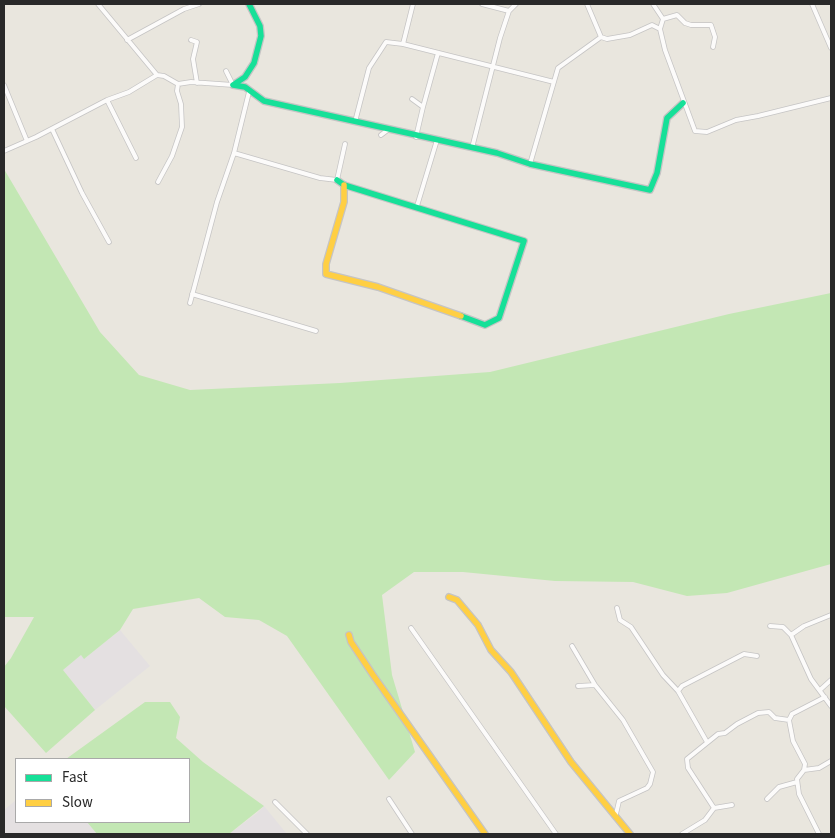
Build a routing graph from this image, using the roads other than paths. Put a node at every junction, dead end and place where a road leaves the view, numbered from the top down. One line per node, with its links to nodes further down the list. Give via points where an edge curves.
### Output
1 (98, 4): 16 (street)
2 (182, 4): 11 (street)
3 (199, 4): 11 (street)
4 (249, 4): 25 (street, via 260,26 261,36 254,63)
5 (413, 4): 18 (street)
6 (483, 4): 12 (street)
7 (516, 4): 12 (street)
8 (587, 4): 15 (street)
9 (653, 4): 13 (street)
10 (812, 4): 20 (street)
11 (184, 9): 16 (street)
12 (509, 11): 22 (street)
13 (663, 18): 14 (street); 19 (street, via 677,15 690,25 711,25 715,37)
14 (660, 29): 15 (street, via 652,25 630,36); 35 (street)
15 (601, 37): 26 (street, via 560,66)
16 (127, 40): 24 (street)
17 (191, 40): 27 (street, via 197,42 193,59)
18 (403, 44): 21 (street); 37 (street, via 386,42 370,68)
19 (713, 47)
20 (831, 48)
21 (438, 53): 22 (street); 36 (street)
22 (492, 66): 26 (street); 45 (street)
23 (226, 71): 29 (street)
24 (157, 75): 28 (street); 34 (street, via 129,92)
25 (245, 77): 29 (street); 31 (street)
26 (554, 82): 49 (street)
27 (197, 83): 28 (street); 29 (street)
28 (178, 84): 51 (street, via 182,127)
29 (233, 84): 31 (street)
30 (4, 85): 42 (street)
31 (247, 90): 39 (street, via 264,100); 47 (street)
32 (831, 98): 35 (street, via 736,120 701,133 695,131)
33 (412, 99): 36 (street)
34 (107, 100): 38 (street); 48 (street)
35 (683, 103): 49 (street, via 667,118 657,173 650,190)
36 (423, 107): 41 (street)
37 (356, 118)
38 (52, 129): 42 (street); 54 (street)
39 (390, 129): 40 (street); 41 (street)
40 (381, 135)
41 (416, 136): 43 (street)
42 (27, 140): 46 (street)
43 (437, 140): 45 (street); 53 (street)
44 (345, 144): 50 (street)
45 (472, 148): 49 (street)
46 (4, 151)
47 (234, 153): 50 (street, via 320,178); 55 (street)
48 (136, 158)
49 (530, 164)
50 (338, 180): 52 (street)
51 (158, 182)
52 (344, 186): 53 (street); 53 (street, via 344,202 326,274 378,286 485,325 499,318 524,241)
53 (417, 206)
54 (109, 242)
55 (192, 294): 56 (street); 57 (street)
56 (190, 302)
57 (316, 331)
58 (449, 597): 84 (street, via 457,600 478,625 491,650 511,672 571,762)
59 (617, 608): 71 (street, via 620,620 631,627 662,675)
60 (831, 615): 64 (street)
61 (770, 626): 64 (street, via 783,627)
62 (411, 628): 88 (street)
63 (349, 635): 87 (street, via 350,642)
64 (791, 635): 70 (street, via 811,679)
65 (572, 646): 68 (street)
66 (757, 656): 71 (street, via 744,654)
67 (831, 680): 70 (street)
68 (595, 685): 69 (street); 84 (street, via 623,720 653,772 647,788 619,801)
69 (578, 686)
70 (820, 690): 72 (street)
71 (678, 691): 75 (street)
72 (826, 697): 73 (street); 74 (street, via 792,714)
73 (831, 706)
74 (788, 720): 75 (street, via 775,718 769,712 758,713); 77 (street, via 793,740 805,764)
75 (707, 742): 83 (street, via 686,763)
76 (831, 761): 77 (street, via 819,768)
77 (804, 770): 78 (street)
78 (797, 782): 79 (street, via 779,787); 91 (street, via 801,801)
79 (767, 799)
80 (388, 800): 86 (street)
81 (275, 802): 85 (street)
82 (732, 804): 83 (street)
83 (714, 808): 90 (street, via 705,820)
84 (616, 814): 89 (street)
85 (307, 834)
86 (412, 834)
87 (485, 834)
88 (556, 834)
89 (630, 834)
90 (682, 834)
91 (819, 834)

